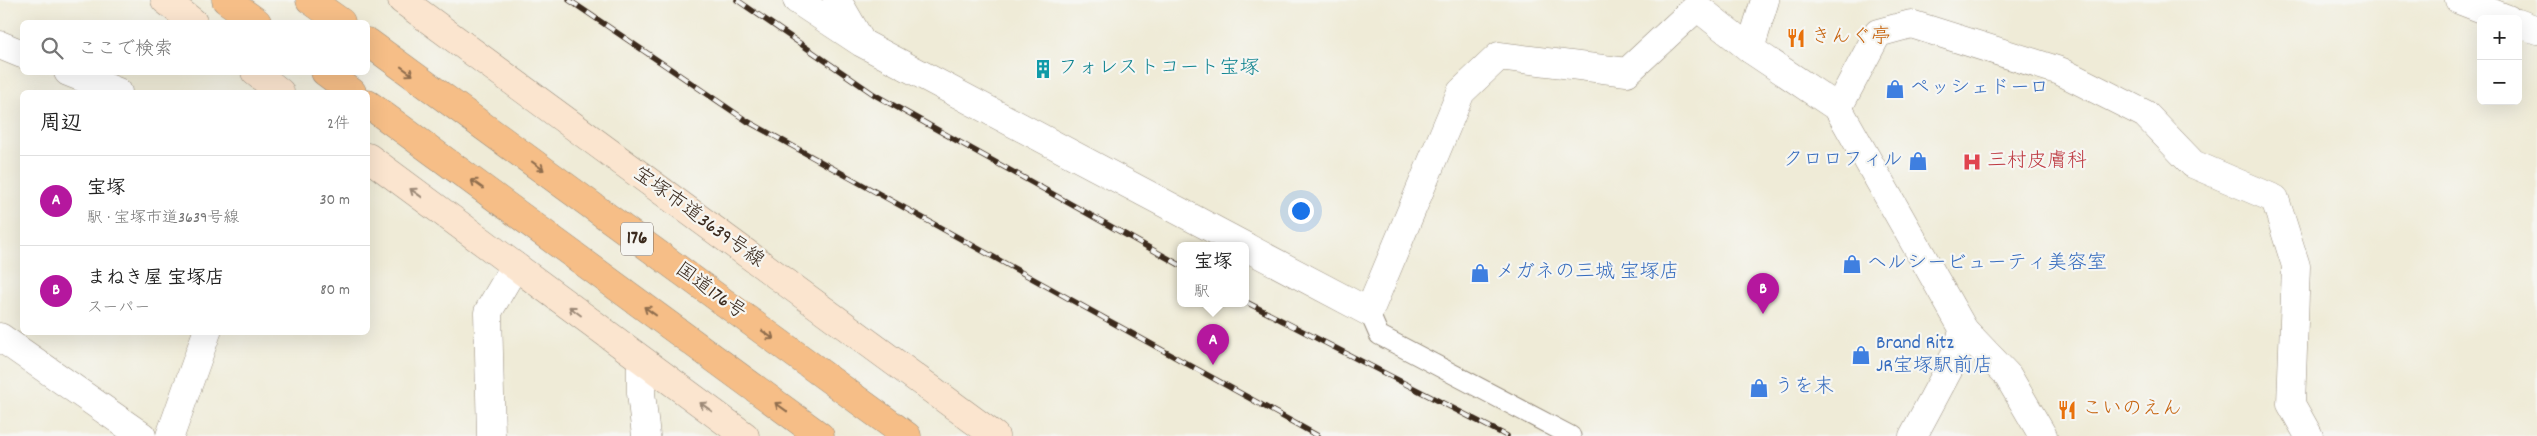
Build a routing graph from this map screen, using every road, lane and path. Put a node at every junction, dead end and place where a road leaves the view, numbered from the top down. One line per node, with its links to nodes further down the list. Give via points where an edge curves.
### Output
1 (165, 0): 11 (street)
2 (226, 0): 12 (highway)
3 (310, 0): 13 (highway)
4 (402, 0): 45 (street, 宝塚市道3639号線)
5 (797, 0): 17 (street)
6 (837, 0): 17 (street)
7 (1765, 0): 19 (street)
8 (2459, 0): 10 (street)
9 (1694, 4): 19 (street); 33 (street, via 1627,72 1499,56 1461,92)
10 (2498, 15)
11 (190, 20)
12 (253, 20)
13 (338, 20)
14 (2522, 24): 15 (street)
15 (2537, 30)
16 (370, 43): 44 (highway, 国道176号 / 176, one-way to 44)
17 (862, 43): 30 (street)
18 (0, 45): 20 (street)
19 (1750, 49): 28 (street)
20 (20, 53)
21 (76, 75): 24 (street)
22 (260, 75): 25 (street)
23 (329, 75): 26 (highway)
24 (113, 90)
25 (278, 90)
26 (349, 90)
27 (370, 105): 43 (highway, 176, one-way to 27)
28 (1838, 108): 34 (street); 49 (street, via 1878,33 1911,24 2060,70 2145,114 2193,164 2275,199 2296,266 2291,404)
29 (370, 158): 32 (street, one-way to 29)
30 (1237, 242)
31 (1249, 248): 33 (street)
32 (515, 266): 37 (street, one-way to 32); 40 (street, via 488,312)
33 (1369, 312): 46 (lane, via 1379,335)
34 (1964, 330): 47 (street, via 1950,367); 48 (street, via 2008,376)
35 (206, 335): 39 (street)
36 (0, 337): 38 (street)
37 (641, 360): 41 (street); 42 (street, one-way to 37)
38 (142, 436)
39 (170, 436)
40 (490, 436)
41 (646, 436)
42 (745, 436)
43 (820, 436)
44 (907, 436)
45 (995, 436)
46 (1571, 436)
47 (1913, 436)
48 (2043, 436)
49 (2309, 436)

